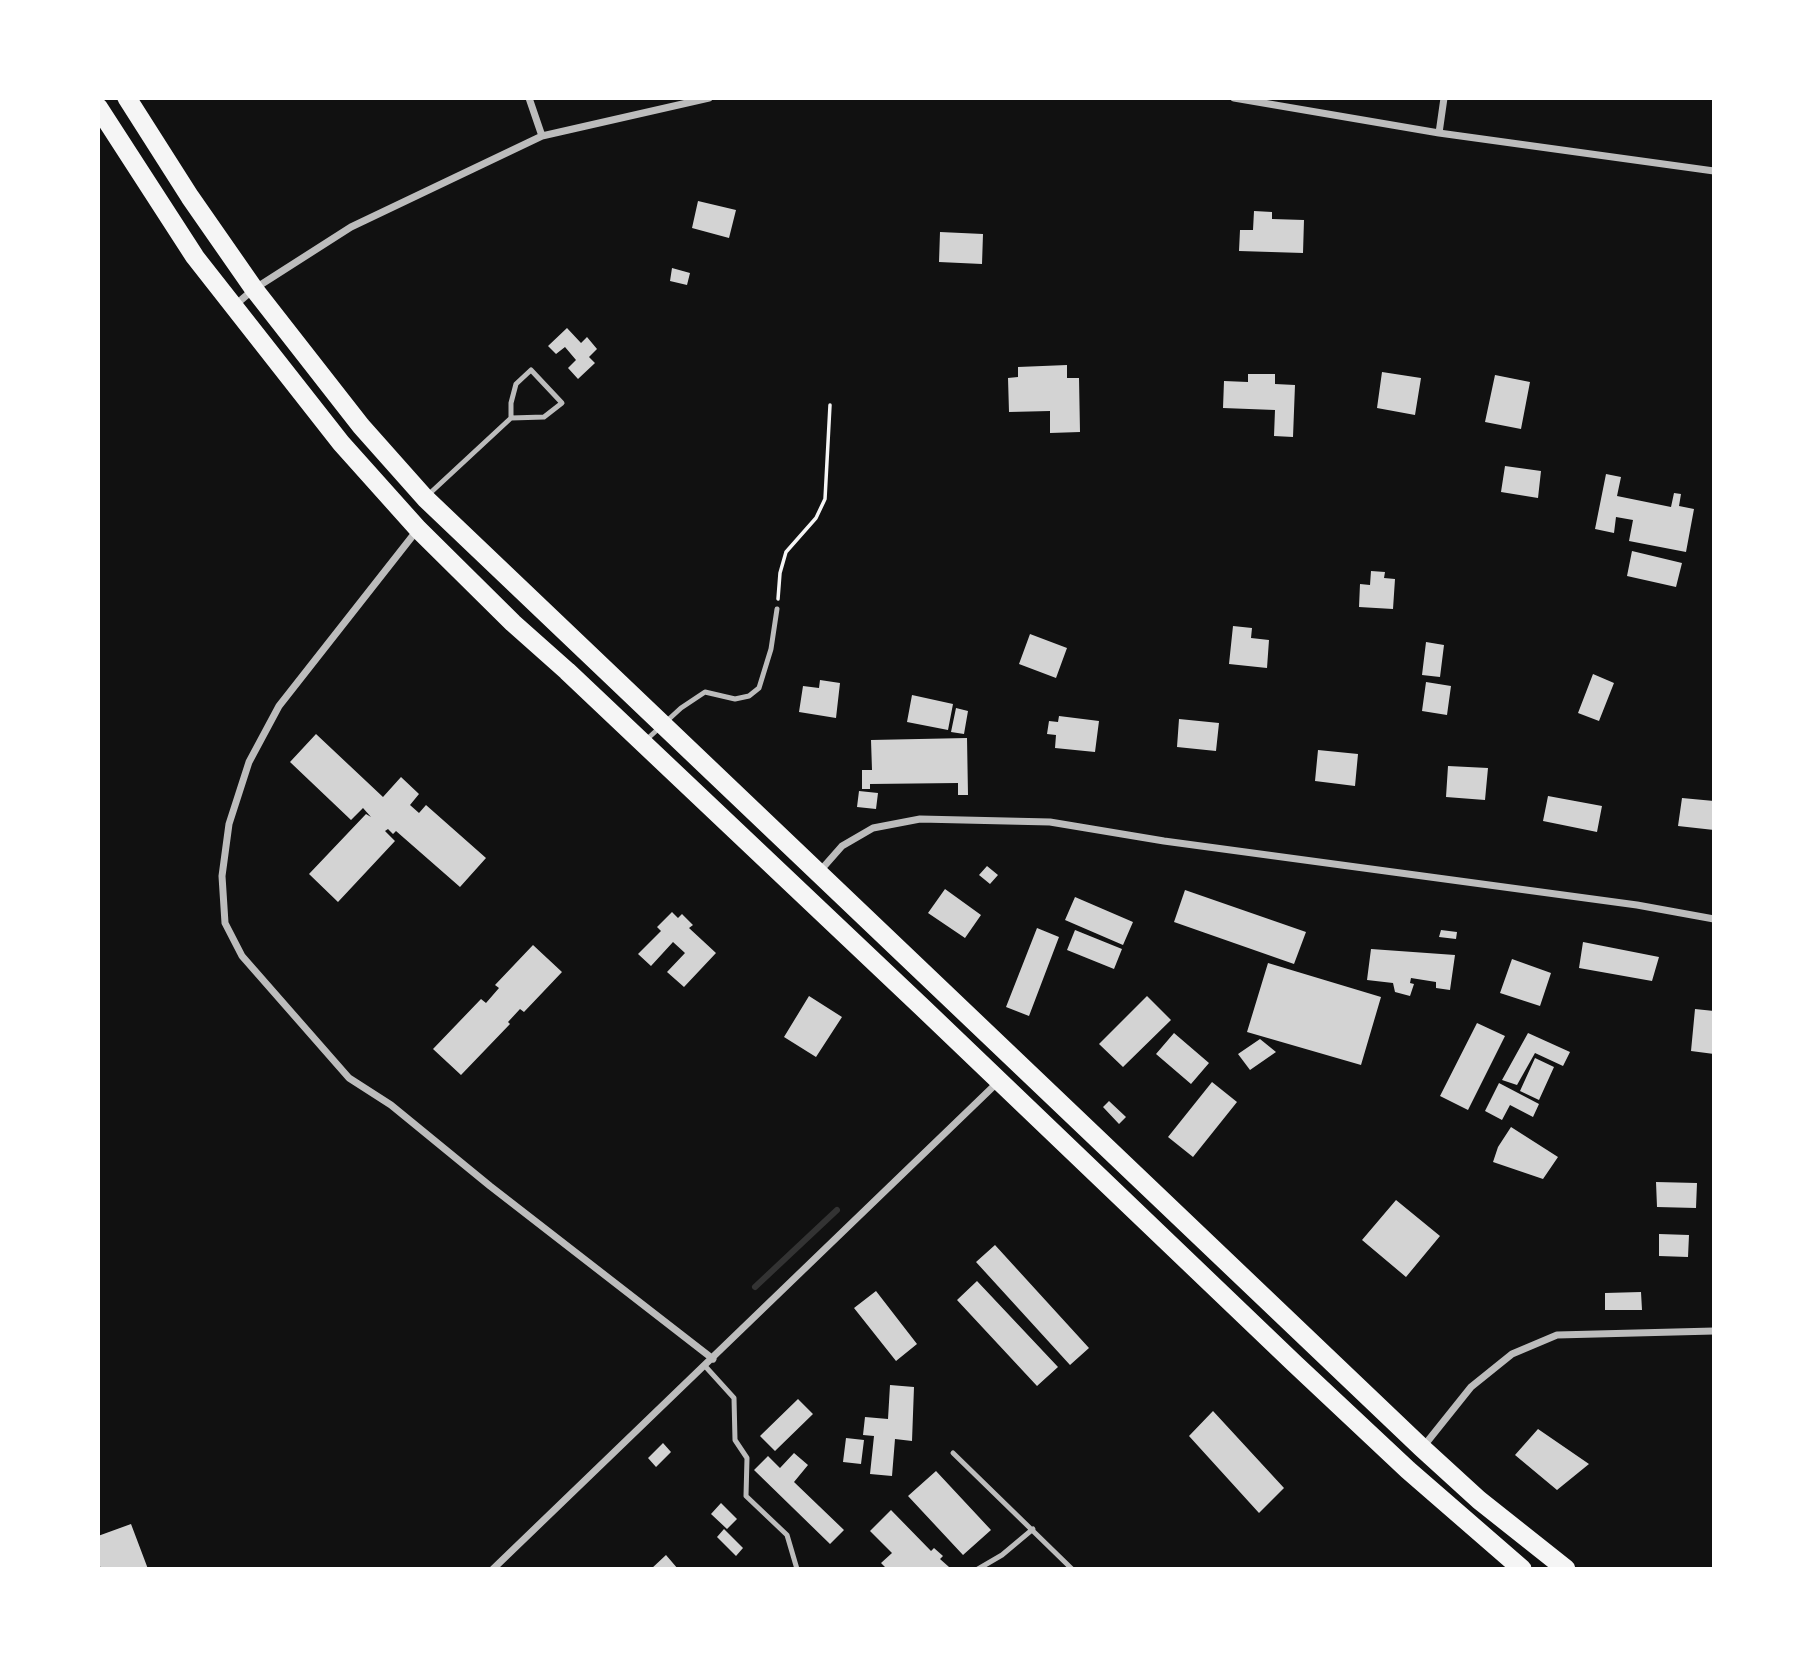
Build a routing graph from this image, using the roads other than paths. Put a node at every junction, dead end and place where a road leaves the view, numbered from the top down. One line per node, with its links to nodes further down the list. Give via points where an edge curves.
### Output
1 (127, 98): 11 (highway)
2 (529, 98): 9 (street)
3 (709, 98): 6 (street)
4 (1234, 98): 8 (street)
5 (1444, 98): 8 (street)
6 (695, 100): 9 (street)
7 (98, 107): 12 (highway, via 195,257)
8 (1439, 133): 10 (street)
9 (542, 136): 11 (street, via 351,227)
10 (1714, 171)
11 (254, 289): 12 (street); 14 (highway, via 361,426)
12 (233, 307): 15 (highway, via 341,443)
13 (511, 418): 13 (lane, via 516,384 531,370 562,402 544,417); 14 (lane)
14 (425, 498): 17 (highway)
15 (418, 529): 18 (highway); 23 (street, via 279,706 248,762 229,824 222,876 225,923 242,956 349,1078 391,1105)
16 (777, 609): 17 (lane, via 759,688 735,699 705,692)
17 (663, 724): 18 (lane); 19 (highway)
18 (643, 742): 21 (highway)
19 (820, 871): 20 (street, via 842,846 873,828 920,819 1050,822); 25 (highway)
20 (1714, 919)
21 (999, 1082): 23 (street); 32 (highway, via 1398,1461)
22 (1714, 1331): 25 (street, via 1558,1335 1512,1353 1471,1387)
23 (713, 1359): 24 (street)
24 (705, 1366): 28 (street); 29 (lane, via 734,1398 735,1440 747,1458 746,1496 788,1535)
25 (1422, 1448): 33 (highway)
26 (953, 1453): 27 (lane)
27 (1033, 1529): 30 (lane); 31 (lane)
28 (493, 1569)
29 (797, 1569)
30 (978, 1569)
31 (1072, 1569)
32 (1522, 1569)
33 (1566, 1569)

